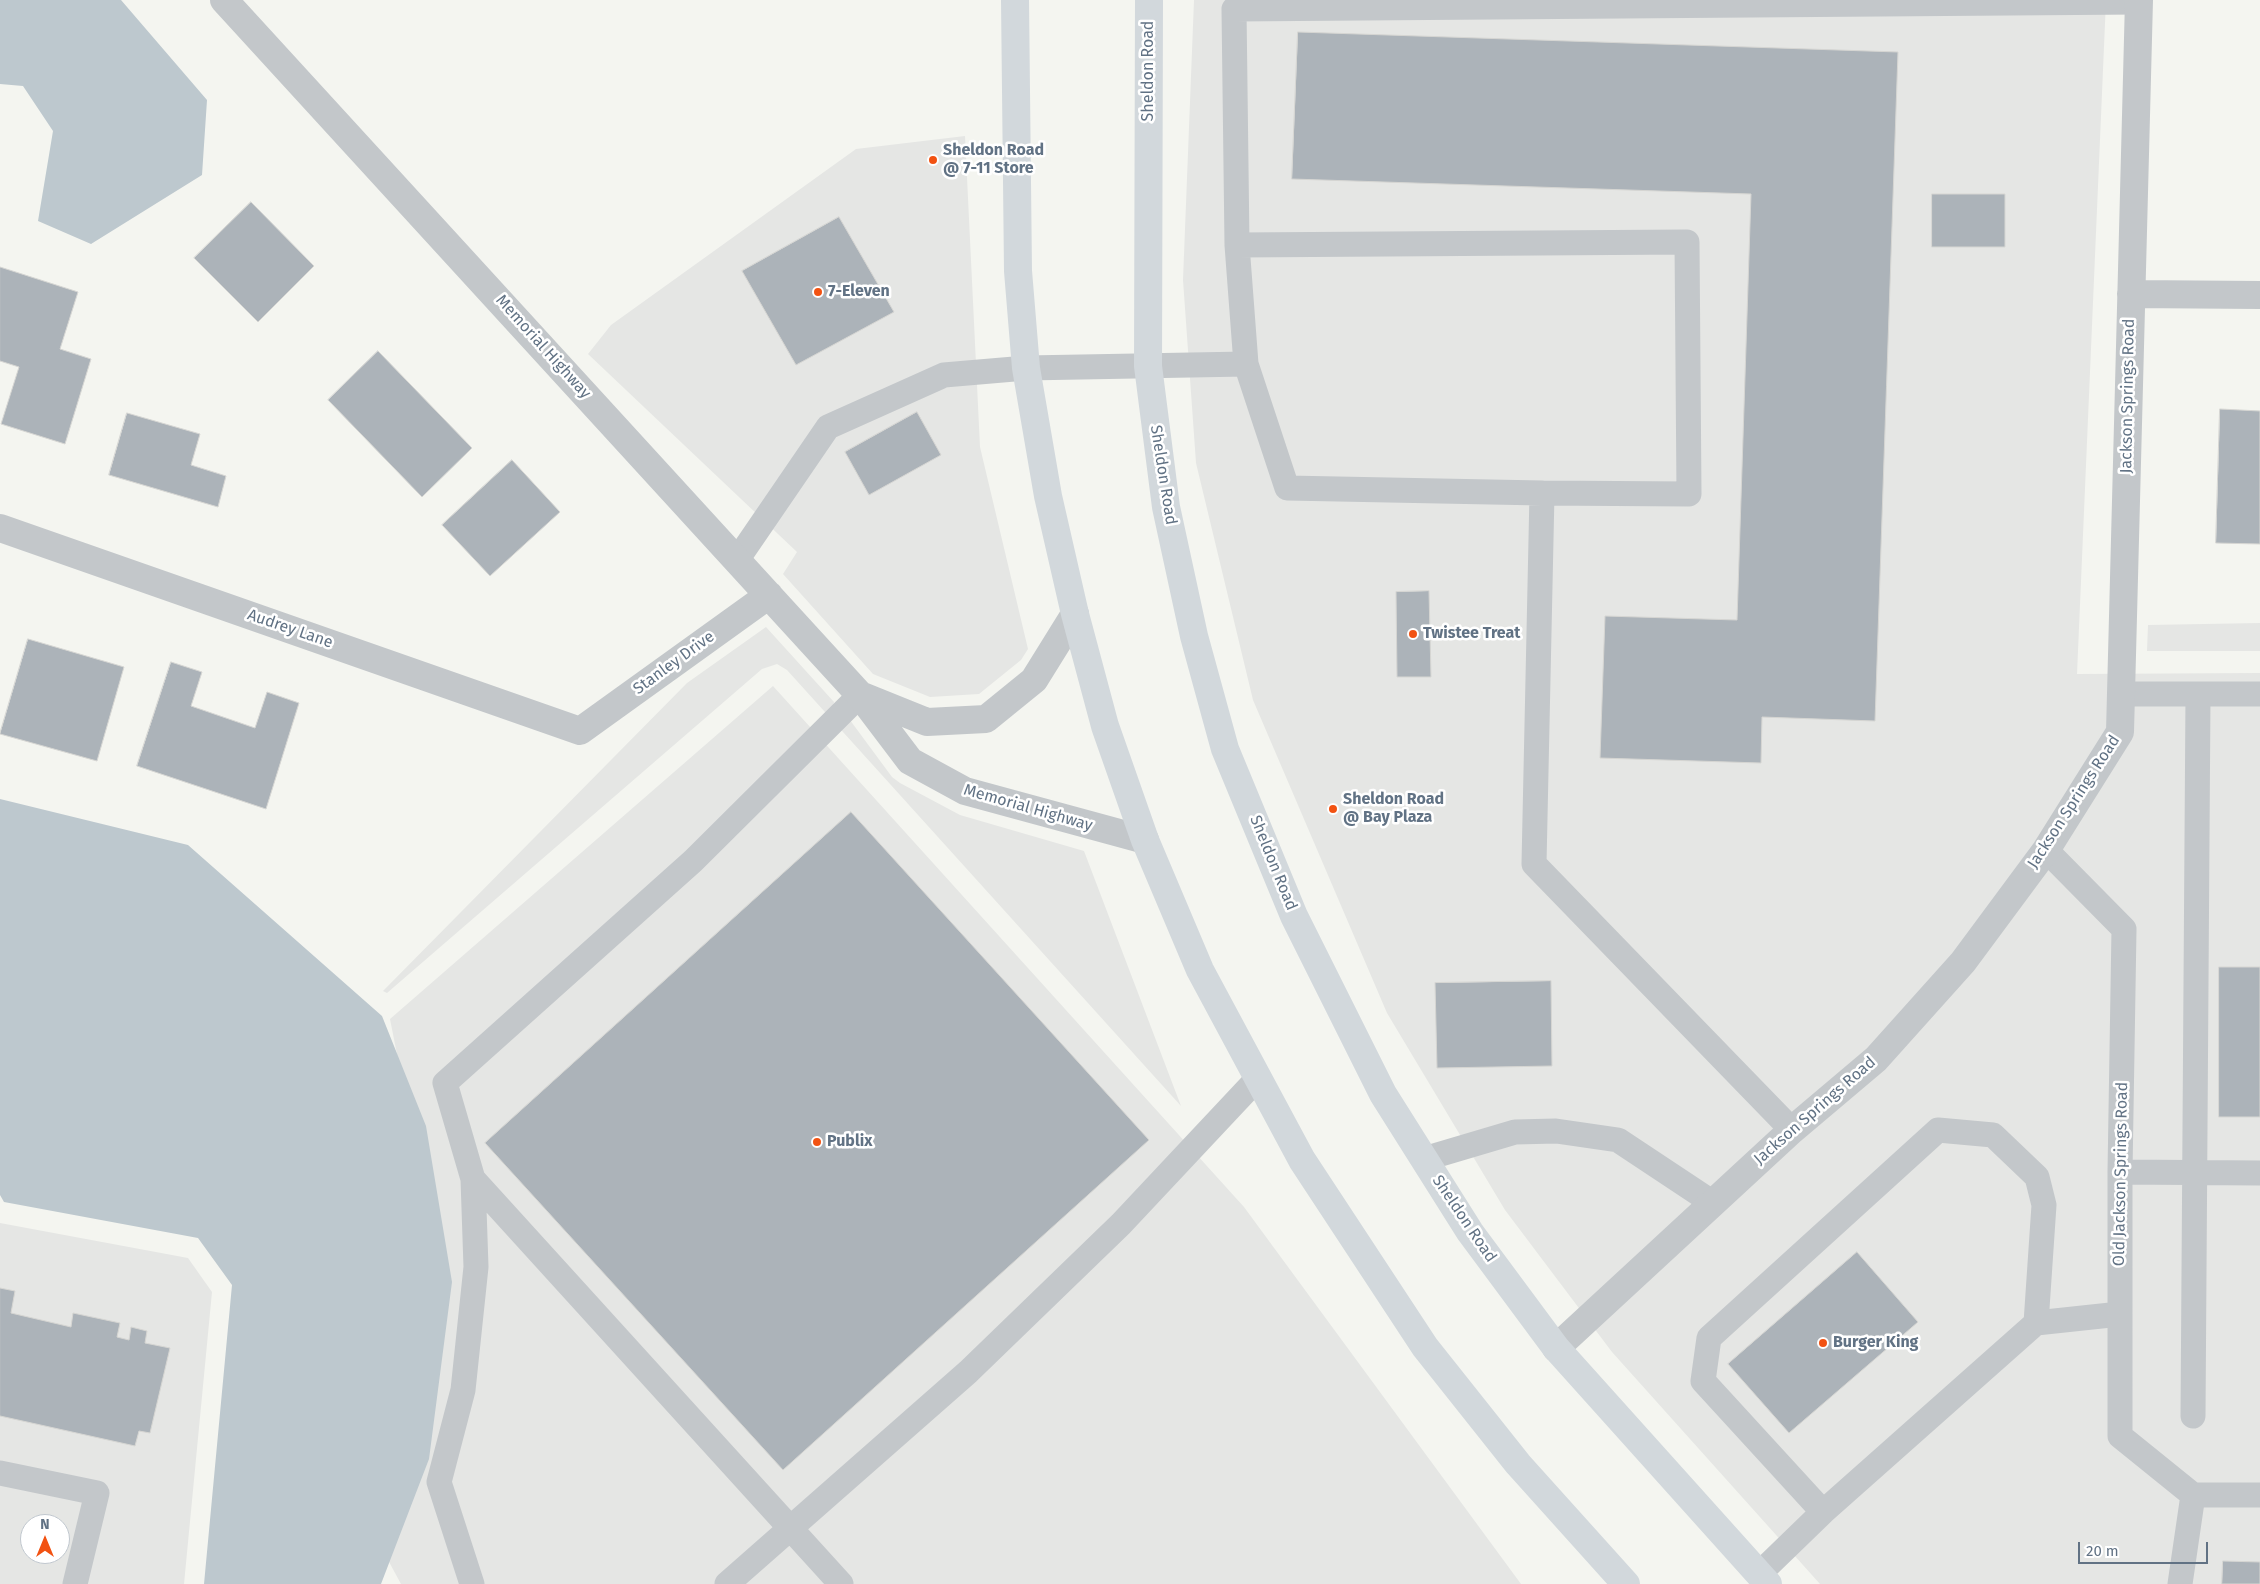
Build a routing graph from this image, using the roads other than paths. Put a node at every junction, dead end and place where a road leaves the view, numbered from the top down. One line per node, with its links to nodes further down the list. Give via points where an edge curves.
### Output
1 (224, 0): 13 (street, Memorial Highway)
2 (1015, 0): 10 (main road, via 1018,271)
3 (1149, 0): 9 (main road, Sheldon Road)
4 (2140, 1): 5 (lane, via 1234,9); 6 (street, Jackson Springs Road)
5 (1237, 245): 8 (lane); 11 (lane, via 1687,242 1689,494)
6 (2130, 294): 7 (street); 16 (street, Jackson Springs Road)
7 (2260, 295)
8 (1246, 364): 9 (lane); 11 (lane, via 1287,488)
9 (1148, 366): 10 (lane); 25 (main road, Sheldon Road, via 1166,507 1194,636 1225,749 1294,916 1383,1094)
10 (1026, 368): 13 (lane, via 944,375 828,427); 15 (main road, via 1048,496)
11 (1542, 493): 24 (lane, via 1534,864)
12 (0, 528): 20 (street, Audrey Lane)
13 (737, 560): 14 (street, Memorial Highway)
14 (769, 595): 18 (street, Memorial Highway); 20 (street, Stanley Drive)
15 (1075, 614): 18 (street, Memorial Highway, via 1034,680 986,719 927,722); 21 (main road, via 1105,726)
16 (2122, 694): 19 (lane); 22 (street, Jackson Springs Road, via 2120,732)
17 (2260, 694): 19 (lane)
18 (860, 695): 21 (street, Memorial Highway, via 910,761 965,791); 29 (lane, via 693,861 446,1083)
19 (2198, 695): 27 (lane)
20 (580, 731)
21 (1145, 840): 23 (main road, via 1200,970)
22 (2046, 850): 24 (street, Jackson Springs Road, via 1963,962 1876,1059); 26 (lane, Old Jackson Springs Road, via 2124,929)
23 (1258, 1078): 39 (lane, via 1121,1224 968,1372); 45 (main road, via 1302,1160 1425,1347 1518,1464)
24 (1792, 1130): 30 (street, Jackson Springs Road)
25 (1424, 1159): 30 (lane, via 1515,1132 1556,1131 1618,1140); 33 (main road, Sheldon Road, via 1470,1232)
26 (2120, 1172): 27 (lane); 31 (lane, Old Jackson Springs Road)
27 (2195, 1172): 28 (lane); 34 (lane)
28 (2260, 1173)
29 (473, 1179): 39 (lane); 42 (lane, via 476,1268 463,1390 439,1482)
30 (1713, 1203): 33 (street, Jackson Springs Road)
31 (2120, 1314): 32 (lane); 36 (lane, Old Jackson Springs Road, via 2120,1436)
32 (2036, 1323): 38 (lane); 38 (lane, via 2044,1206 2037,1177 1993,1136 1938,1130 1709,1338 1703,1381)
33 (1556, 1348): 40 (main road, Sheldon Road)
34 (2193, 1416)
35 (0, 1473): 41 (lane, via 96,1492)
36 (2193, 1495): 37 (lane); 46 (lane)
37 (2260, 1495)
38 (1823, 1512): 40 (lane)
39 (792, 1527): 43 (lane); 44 (lane)
40 (1764, 1579)
41 (75, 1584)
42 (472, 1584)
43 (727, 1584)
44 (842, 1584)
45 (1626, 1584)
46 (2180, 1584)

